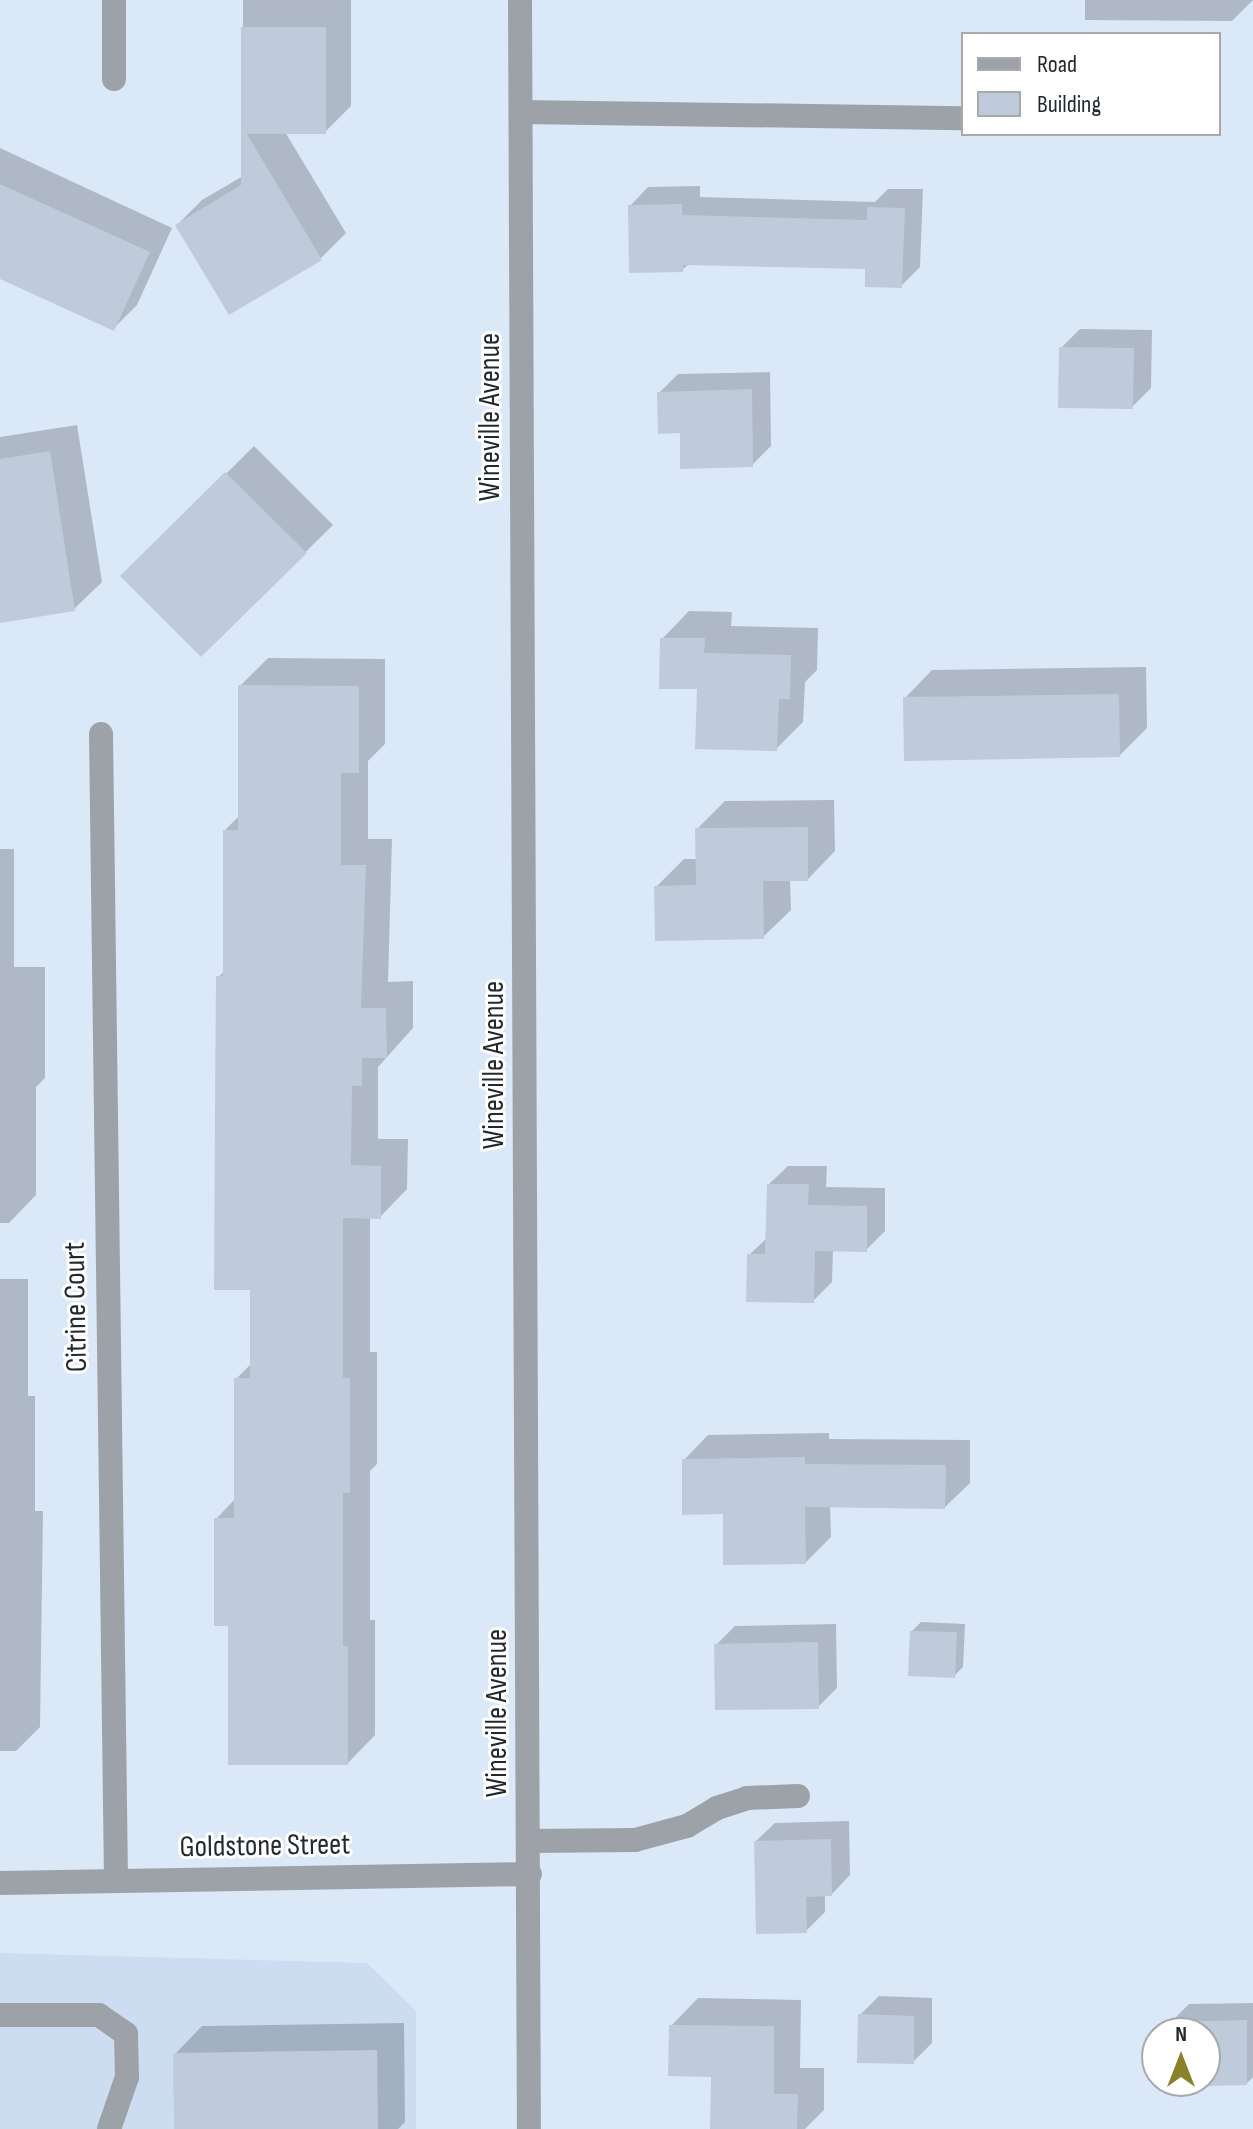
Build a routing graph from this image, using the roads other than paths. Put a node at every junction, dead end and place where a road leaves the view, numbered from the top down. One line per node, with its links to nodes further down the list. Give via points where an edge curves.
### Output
1 (114, 0): 3 (street)
2 (520, 0): 4 (street, Wineville Avenue)
3 (114, 79)
4 (521, 112): 5 (street); 8 (street, Wineville Avenue)
5 (961, 118)
6 (101, 734): 10 (street, Citrine Court)
7 (798, 1796): 8 (street, via 747,1798 687,1826 635,1840)
8 (530, 1841): 9 (street, Wineville Avenue)
9 (530, 1874): 10 (street, Goldstone Street); 14 (street, Wineville Avenue)
10 (116, 1879): 11 (street, Goldstone Street)
11 (0, 1883)
12 (0, 2015): 13 (street, via 99,2015 126,2034 127,2077)
13 (109, 2129)
14 (529, 2129)

